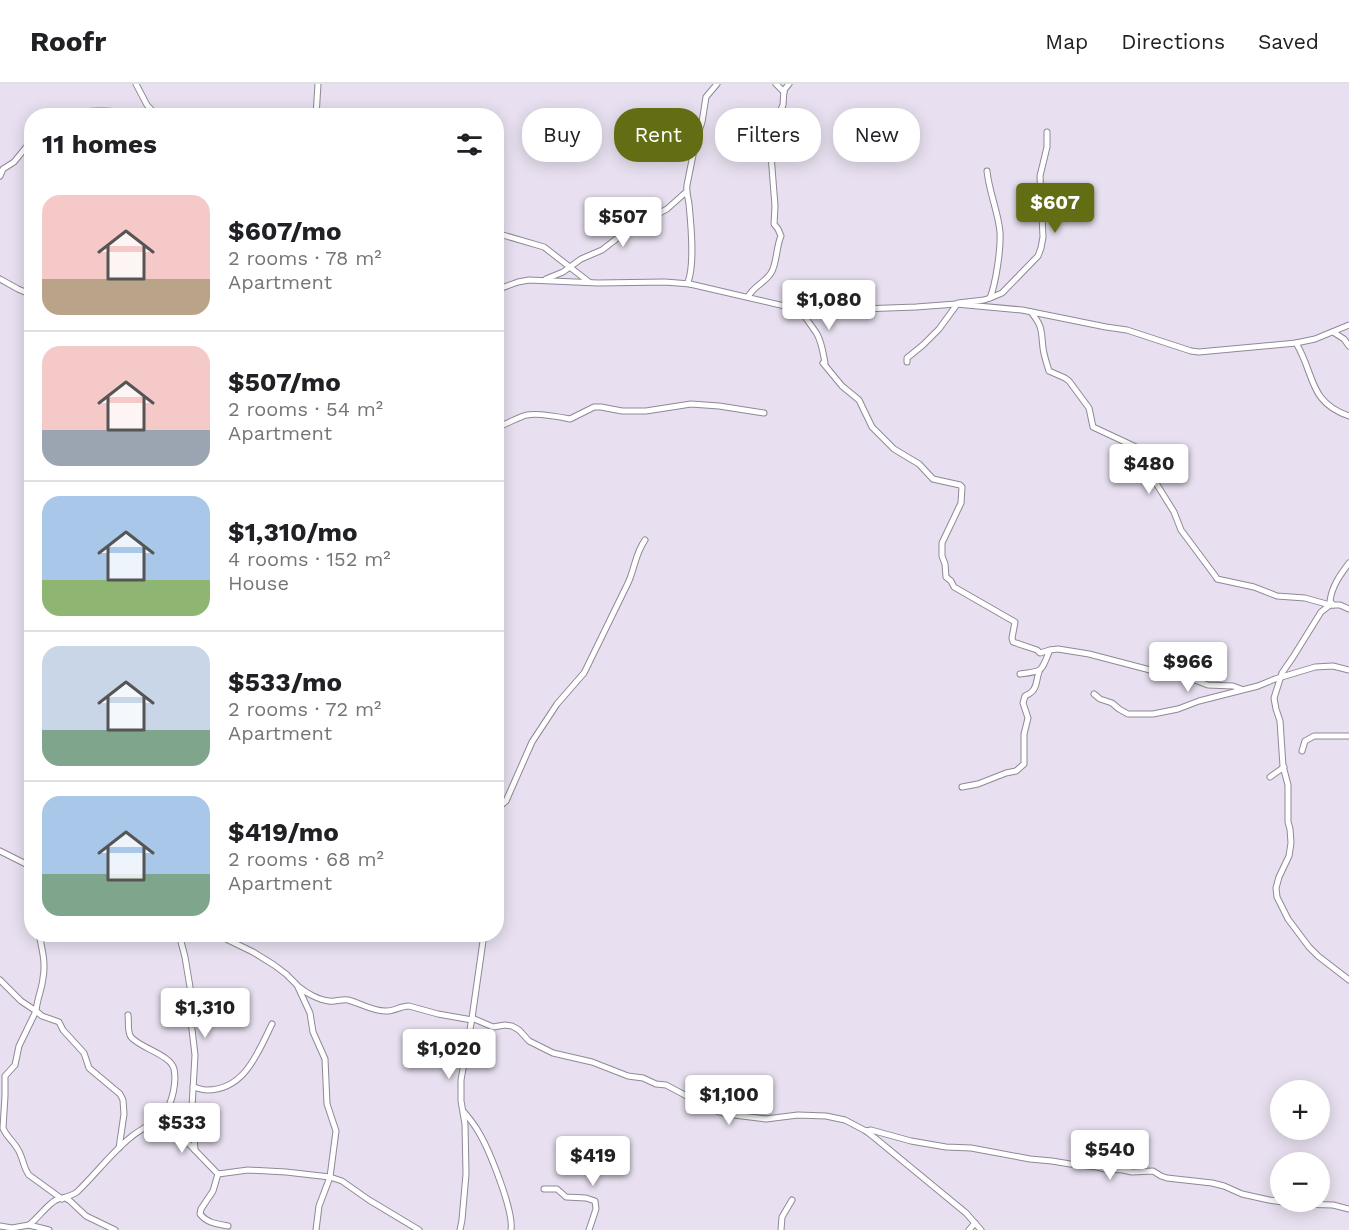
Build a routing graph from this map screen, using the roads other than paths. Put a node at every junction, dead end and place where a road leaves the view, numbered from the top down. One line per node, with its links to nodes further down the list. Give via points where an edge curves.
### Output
1 (136, 84): 7 (street)
2 (318, 84): 8 (street)
3 (717, 84): 13 (street, via 706,97)
4 (776, 84): 6 (street)
5 (789, 84): 6 (street)
6 (784, 92): 22 (street, via 771,151 774,224 781,236 771,274)
7 (150, 108)
8 (316, 108)
9 (1047, 132): 23 (street, via 1040,176 1041,249 1002,293)
10 (24, 150): 12 (street)
11 (987, 171): 23 (street, via 1000,232)
12 (0, 176)
13 (686, 192): 15 (street, via 667,209); 19 (street)
14 (504, 235): 15 (street, via 544,247)
15 (570, 267): 17 (street); 18 (street)
16 (0, 279): 21 (street)
17 (544, 280): 18 (street); 20 (street)
18 (590, 283): 19 (street)
19 (690, 284): 22 (street)
20 (504, 287)
21 (24, 292)
22 (748, 297): 25 (street)
23 (990, 298): 24 (street)
24 (956, 304): 25 (street); 26 (street); 31 (street, via 939,329)
25 (801, 310): 39 (street, via 821,342 824,363 859,400 872,427 933,478 962,486 961,503 942,543 946,578 954,587 1015,622 1013,642 1040,653)
26 (1031, 312): 29 (street, via 1127,330 1199,352); 37 (street, via 1041,327 1049,371 1069,381 1089,408 1093,427 1138,448 1181,530 1215,577 1277,596)
27 (1349, 324): 28 (street)
28 (1333, 332): 29 (street); 30 (street)
29 (1296, 343): 33 (street, via 1321,399)
30 (1349, 346)
31 (907, 362)
32 (764, 413): 34 (street, via 691,404 646,411 598,407 570,419 525,415)
33 (1349, 416)
34 (504, 425)
35 (645, 540): 51 (street, via 584,673 532,742)
36 (1349, 563): 37 (street, via 1332,591)
37 (1332, 605): 38 (street); 43 (street, via 1315,619)
38 (1349, 609)
39 (1050, 650): 41 (street); 44 (street, via 1089,654 1208,685)
40 (1349, 670): 43 (street, via 1323,666)
41 (1039, 672): 42 (street); 50 (street, via 1036,686 1023,701 1028,718 1024,764 1016,771)
42 (1020, 674)
43 (1280, 678): 44 (street); 48 (street, via 1274,702 1281,724)
44 (1244, 689): 45 (street, via 1147,715 1128,714)
45 (1094, 694)
46 (1349, 736): 47 (street, via 1310,737)
47 (1302, 751)
48 (1284, 767): 49 (street); 59 (street, via 1291,843 1276,888 1277,897 1310,947)
49 (1270, 777)
50 (962, 787)
51 (504, 803)
52 (0, 851): 53 (street)
53 (24, 863)
54 (41, 942): 61 (street, via 44,974)
55 (181, 942): 65 (street, via 190,993 195,1055)
56 (233, 942): 60 (street, via 274,964)
57 (483, 942): 63 (street)
58 (0, 980): 61 (street)
59 (1349, 980)
60 (297, 985): 63 (street, via 310,995 329,1001 350,1001 375,1010 386,1012 408,1006); 73 (street, via 325,1059 327,1104 336,1131)
61 (36, 1011): 66 (street, via 15,1065 5,1076); 70 (street, via 59,1022 84,1053 89,1068 120,1094 124,1114)
62 (128, 1015): 68 (street, via 131,1038 169,1061 174,1069 173,1094)
63 (472, 1019): 67 (street, via 461,1080); 69 (street, via 493,1027 512,1026 553,1053 666,1085 726,1114 766,1119 826,1116)
64 (272, 1024): 65 (street, via 244,1074 217,1089)
65 (193, 1087): 71 (street)
66 (2, 1110): 75 (street, via 4,1132 18,1148 26,1171)
67 (463, 1111): 86 (street, via 466,1173); 87 (street, via 490,1155 507,1202)
68 (164, 1115): 70 (street); 71 (street)
69 (866, 1131): 77 (street, via 1030,1159 1132,1172 1154,1171 1167,1178 1224,1186 1269,1200); 78 (street)
70 (119, 1148): 75 (street, via 78,1191)
71 (195, 1150): 72 (street)
72 (218, 1174): 73 (street, via 248,1170); 80 (street, via 200,1214 210,1222)
73 (330, 1177): 84 (street, via 319,1206); 85 (street)
74 (544, 1188): 88 (street, via 557,1189 566,1197 595,1201)
75 (64, 1198): 81 (street, via 53,1202); 83 (street, via 86,1216)
76 (792, 1200): 89 (street, via 782,1217)
77 (1348, 1208)
78 (975, 1222): 90 (street); 91 (street)
79 (0, 1226): 81 (street)
80 (228, 1226)
81 (25, 1227): 82 (street)
82 (49, 1230)
83 (115, 1230)
84 (316, 1230)
85 (419, 1230)
86 (460, 1230)
87 (511, 1230)
88 (589, 1230)
89 (781, 1230)
90 (969, 1230)
91 (981, 1230)

